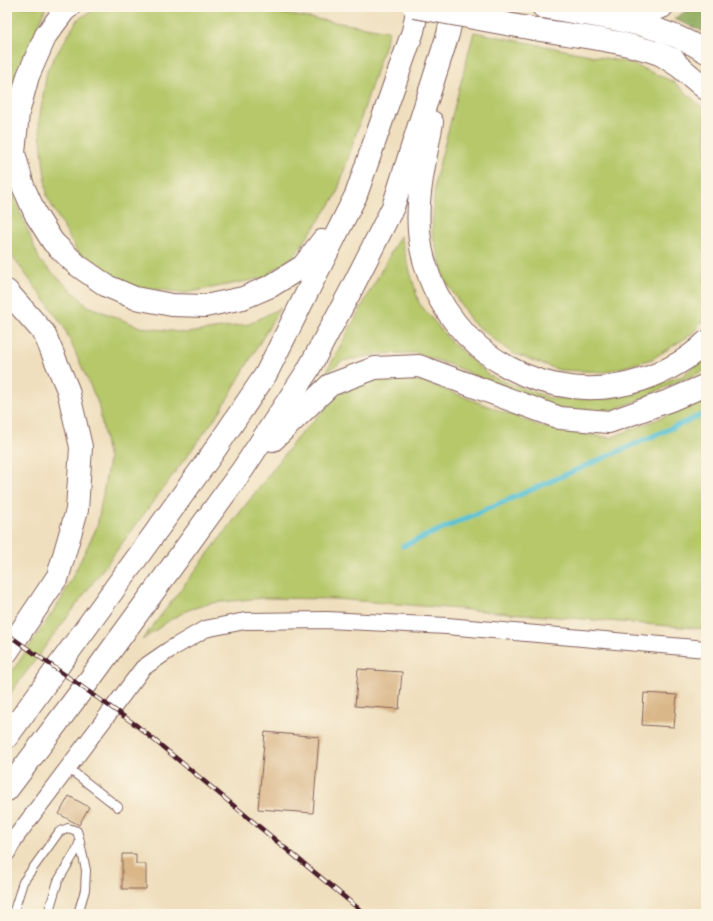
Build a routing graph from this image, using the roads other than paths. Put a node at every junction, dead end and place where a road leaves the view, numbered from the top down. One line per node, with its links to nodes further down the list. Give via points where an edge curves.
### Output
1 (69, 7): 13 (main road, via 46,35 28,76 18,113 14,153 23,186 36,215 53,242 77,265 107,286 135,298 172,305 205,306 243,298 271,286 303,266)
2 (414, 7): 9 (main road, bridge)
3 (418, 7): 13 (main road, via 413,31)
4 (454, 7): 8 (main road)
5 (543, 7): 7 (main road)
6 (662, 7): 7 (main road, via 626,15)
7 (582, 14): 10 (main road, via 632,22 664,32)
8 (448, 34): 15 (main road, via 418,206 419,233 432,285 461,330 480,348 525,376 577,388 630,384 679,363); 17 (main road, via 393,207 308,370)
9 (657, 52): 11 (main road, via 682,63); 12 (main road)
10 (706, 52)
11 (706, 79)
12 (706, 89)
13 (356, 195): 20 (main road, via 266,374 210,457)
14 (7, 291): 19 (main road, via 44,334 68,390 81,447 77,510 58,576)
15 (706, 342)
16 (706, 385): 17 (main road, via 609,422 560,418 419,366 375,368 330,384)
17 (243, 469): 22 (main road)
18 (706, 649): 21 (street, via 447,626 327,620 245,621 205,629 143,668)
19 (7, 652)
20 (7, 737)
21 (68, 768): 23 (lane); 25 (street, via 15,838)
22 (7, 790)
23 (118, 807)
24 (80, 841): 26 (lane, via 77,831 68,828 59,832 23,882); 27 (lane, via 58,881); 28 (lane, via 86,870 85,890)
25 (7, 853)
26 (13, 914)
27 (48, 914)
28 (78, 914)

